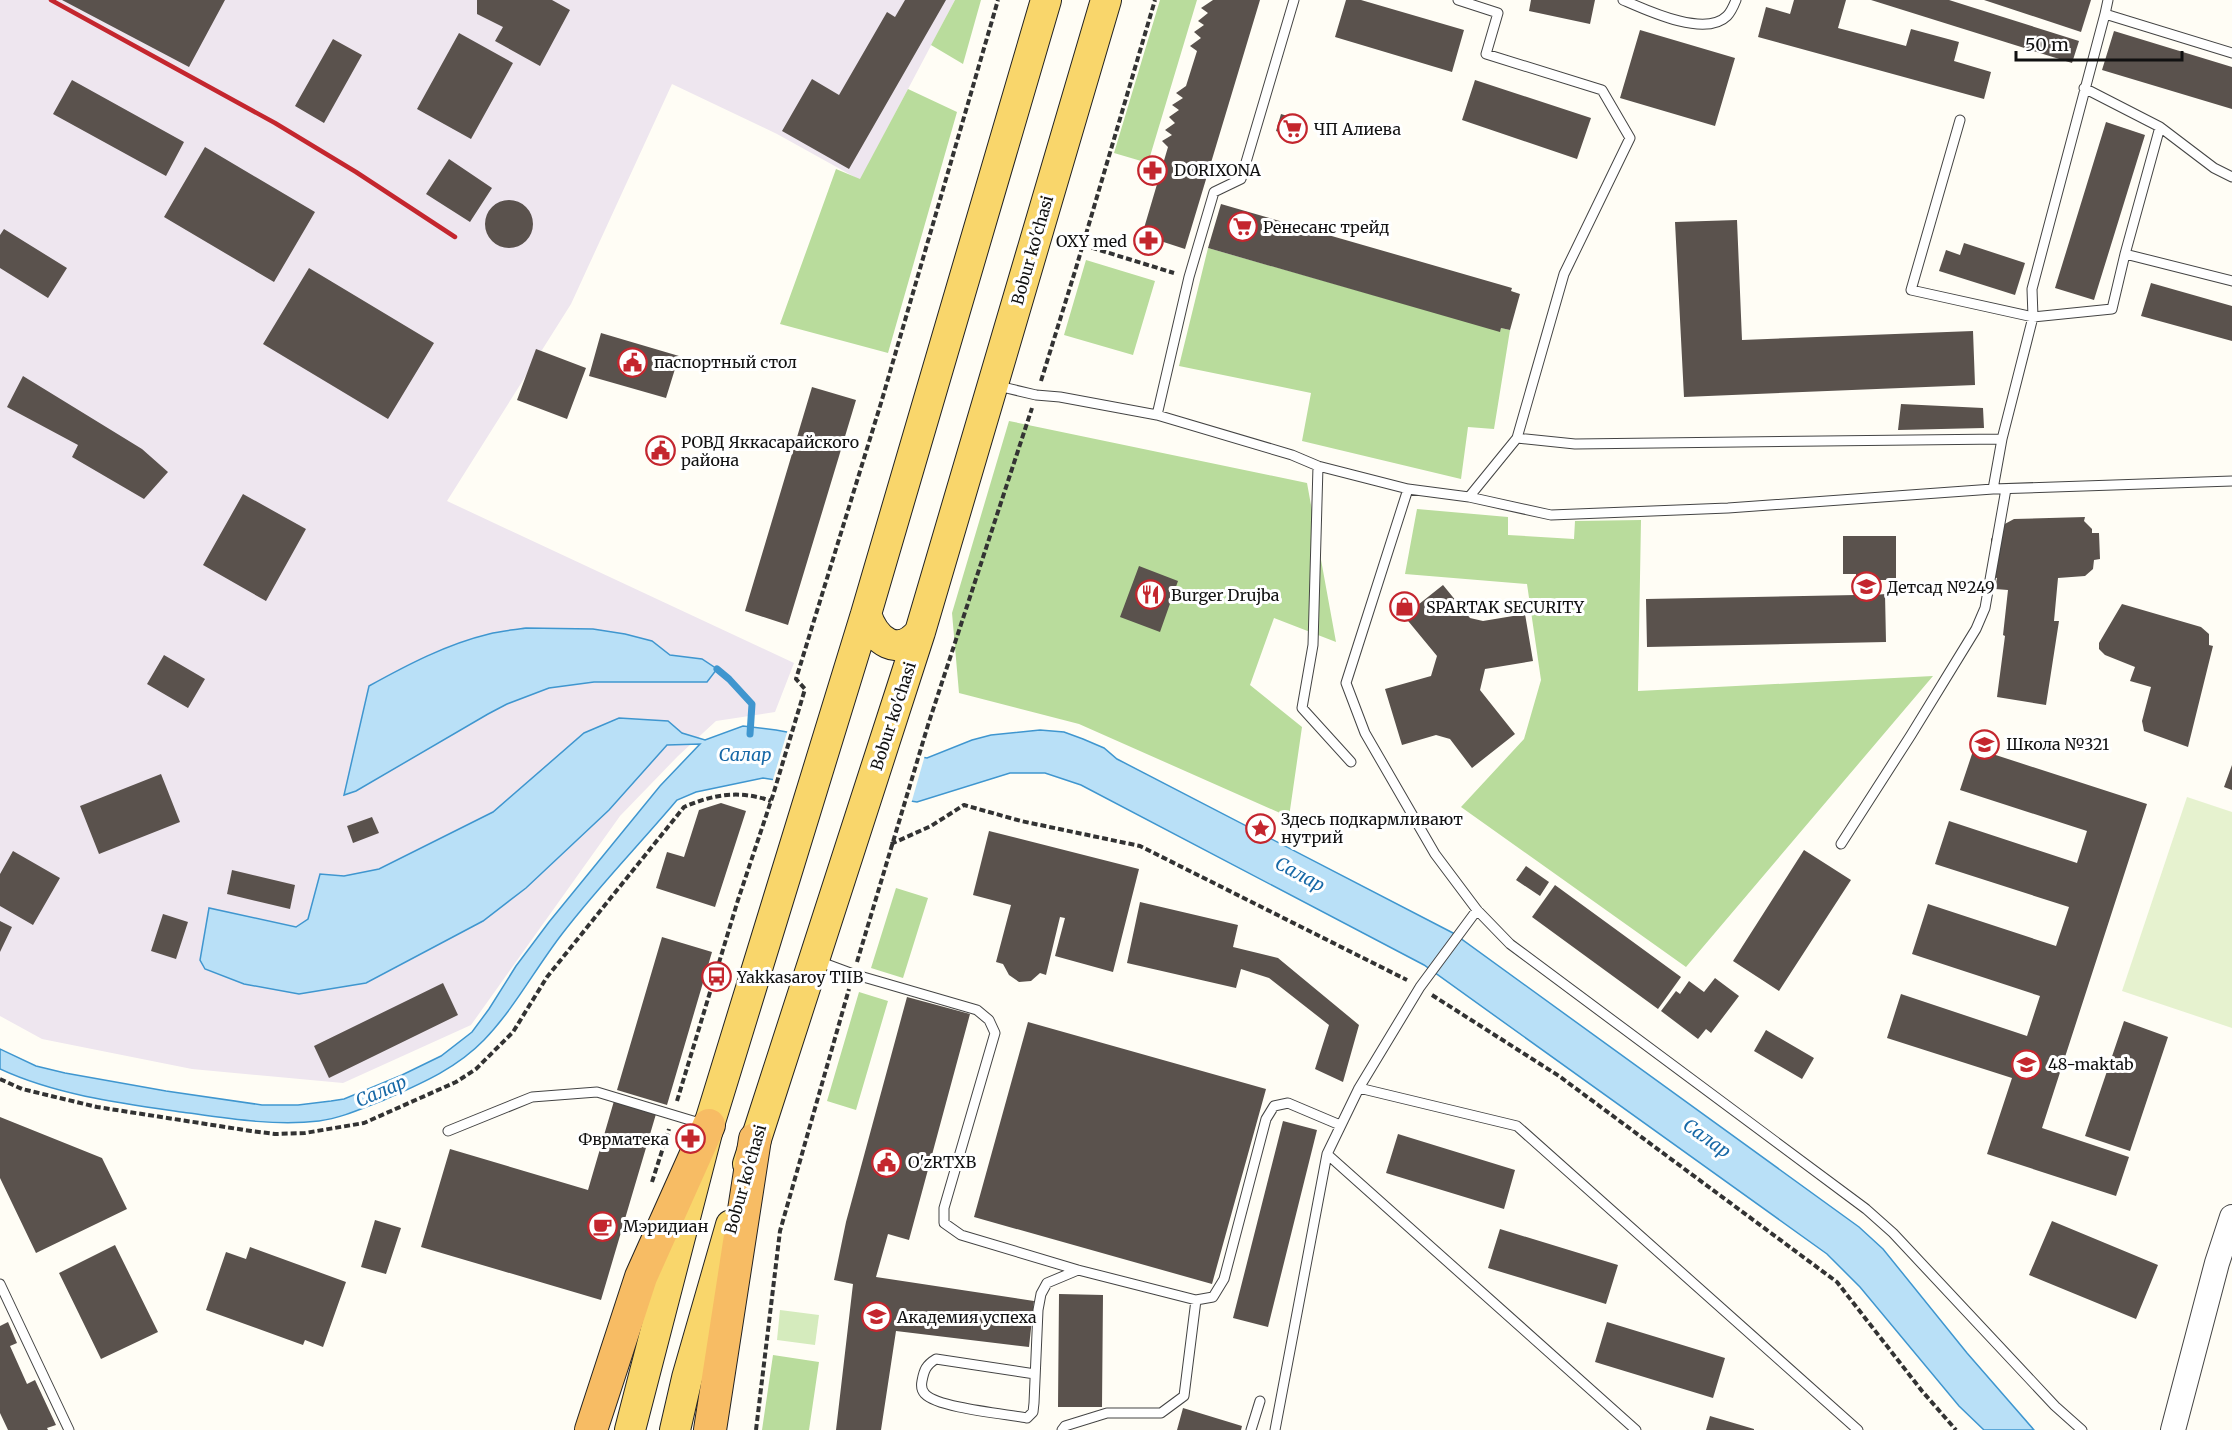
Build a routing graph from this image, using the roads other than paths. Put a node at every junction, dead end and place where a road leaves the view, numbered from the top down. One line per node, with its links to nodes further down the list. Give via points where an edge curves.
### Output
1 (1046, 0): 27 (main road)
2 (1106, 0): 17 (main road, Bobur ko'chasi)
3 (1294, 0): 18 (lane, via 1241,179 1214,192 1189,277)
4 (1458, 0): 19 (lane, via 1498,13 1486,54 1602,90 1630,138 1564,274)
5 (1623, 0): 6 (lane, via 1694,25 1726,18)
6 (1736, 0)
7 (2108, 0): 8 (lane)
8 (2105, 14): 9 (lane); 10 (lane)
9 (2232, 53)
10 (2084, 88): 12 (lane); 16 (lane, via 2032,289)
11 (1960, 120): 16 (lane, via 1911,290)
12 (2160, 127): 13 (lane); 14 (lane)
13 (2232, 177)
14 (2125, 254): 15 (lane); 16 (lane, via 2112,309)
15 (2232, 281)
16 (2033, 317): 20 (lane)
17 (993, 385): 18 (lane); 28 (main road, Bobur ko'chasi)
18 (1157, 415): 21 (lane)
19 (1517, 438): 20 (lane, via 1575,444); 26 (lane)
20 (2002, 439): 24 (lane)
21 (1317, 466): 23 (lane); 29 (lane, via 1313,645 1302,708)
22 (2232, 481): 25 (lane)
23 (1408, 489): 26 (lane); 31 (lane, via 1346,683 1365,733 1435,854)
24 (1993, 489): 25 (lane); 26 (lane, via 1728,508 1551,515)
25 (2006, 489): 30 (lane, via 1985,608 1976,629)
26 (1469, 497)
27 (866, 614): 28 (main road, via 874,631 888,644 906,643); 34 (main road)
28 (920, 632): 32 (main road, Bobur ko'chasi)
29 (1351, 762)
30 (1841, 844)
31 (1477, 910): 33 (lane, via 1420,987); 55 (lane, via 1510,944 1884,1225)
32 (814, 960): 37 (main road, Bobur ko'chasi); 40 (lane, via 977,1011 988,1020 995,1032 944,1208 944,1222 961,1235)
33 (1359, 1088): 35 (lane); 54 (lane, via 1517,1126)
34 (708, 1125): 36 (lane, via 597,1092 532,1097); 46 (highway, via 642,1277); 47 (main road)
35 (1340, 1125): 38 (lane); 42 (lane, via 1287,1103 1274,1106 1266,1119 1224,1279 1213,1297)
36 (448, 1131)
37 (755, 1139): 48 (main road, Bobur ko'chasi); 49 (highway)
38 (1327, 1154): 52 (lane); 53 (lane)
39 (2232, 1217): 56 (street)
40 (1078, 1270): 42 (lane); 43 (lane, via 1047,1283 1041,1294)
41 (0, 1284): 45 (lane)
42 (1196, 1300): 50 (lane, via 1184,1396 1161,1413 1107,1413)
43 (1035, 1374): 43 (lane, via 1033,1412 1027,1418 939,1403 921,1387 923,1371 936,1359)
44 (1260, 1401): 51 (lane)
45 (69, 1430)
46 (591, 1430)
47 (630, 1430)
48 (675, 1430)
49 (710, 1430)
50 (1062, 1430)
51 (1251, 1430)
52 (1275, 1430)
53 (1636, 1430)
54 (1858, 1430)
55 (2082, 1430)
56 (2173, 1430)

